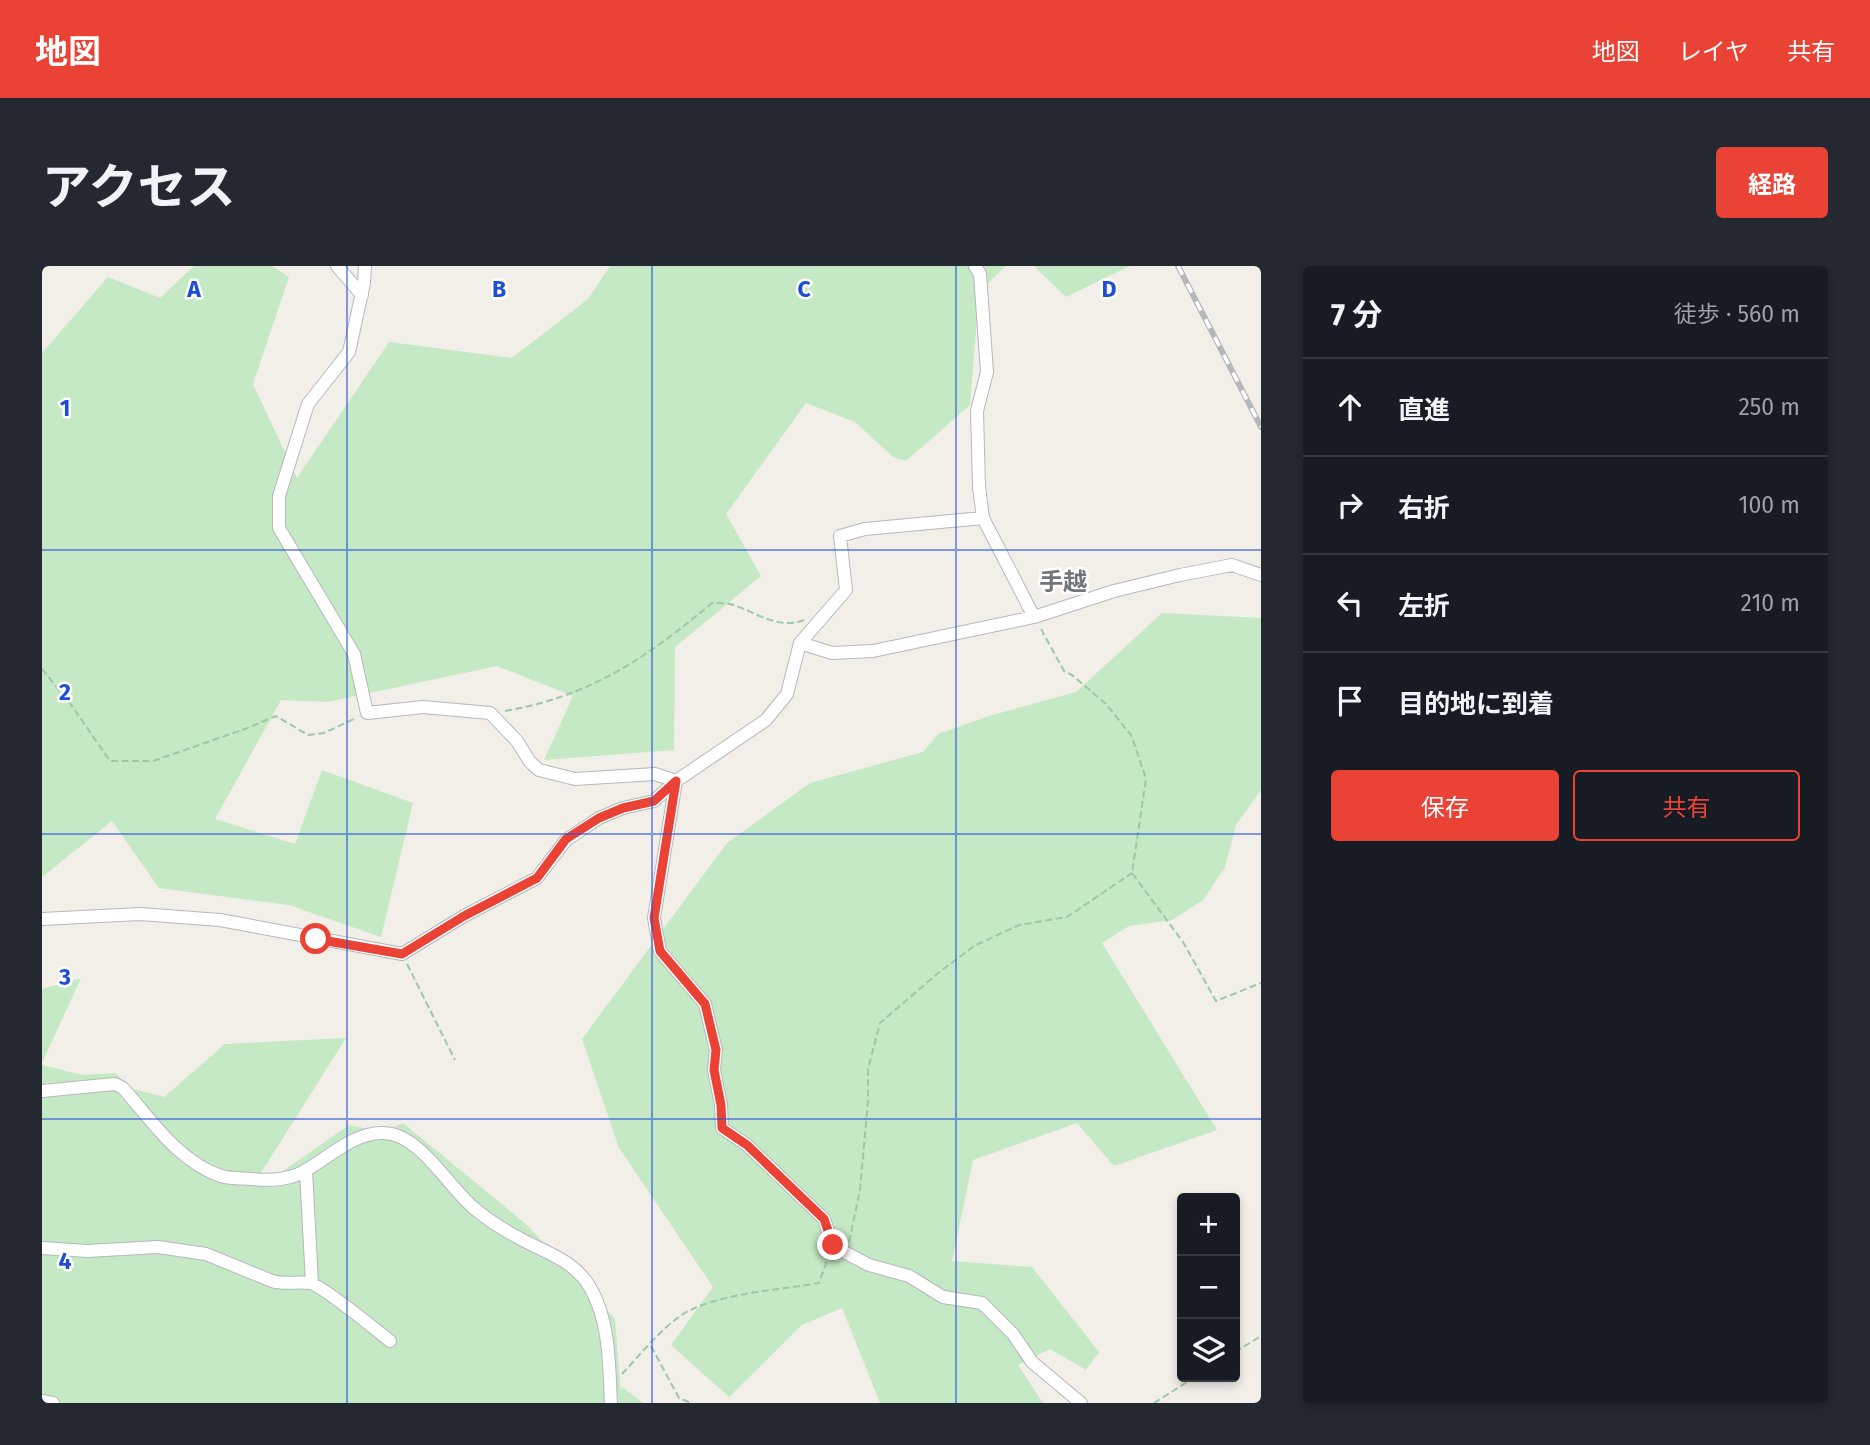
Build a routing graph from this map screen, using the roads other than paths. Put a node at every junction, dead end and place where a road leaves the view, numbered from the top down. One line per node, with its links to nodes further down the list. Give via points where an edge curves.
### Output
1 (337, 266): 4 (street)
2 (365, 266): 4 (street)
3 (975, 266): 5 (street, via 980,274 987,372 977,411)
4 (362, 295): 9 (street, via 349,352 307,404 279,496 279,528 354,654 367,713 423,707 490,713 539,769 575,779 654,774)
5 (983, 518): 7 (street); 8 (street, via 865,529 840,536 846,590)
6 (1261, 575): 7 (street, via 1232,565 1114,591)
7 (1034, 617): 8 (street, via 873,651 832,653)
8 (800, 643): 9 (street, via 787,694 766,720)
9 (676, 781): 10 (street, via 654,801 599,818 566,839 537,878 402,954 220,920 140,914); 19 (street, via 654,918 660,951 705,1004 716,1050 714,1070 722,1128 747,1145 824,1219 833,1245 869,1265 909,1276 943,1297 982,1303 1013,1334 1032,1362)
10 (42, 919)
11 (42, 1091): 12 (street, via 116,1084 177,1150 221,1176 269,1181)
12 (306, 1171): 14 (street); 18 (street, via 371,1134 398,1135 408,1141 480,1213 556,1255 590,1286 604,1323)
13 (42, 1248): 14 (street, via 158,1247 206,1254 283,1284)
14 (312, 1283): 15 (street)
15 (390, 1341)
16 (42, 1401): 17 (street)
17 (53, 1403)
18 (611, 1403)
19 (1081, 1403)

